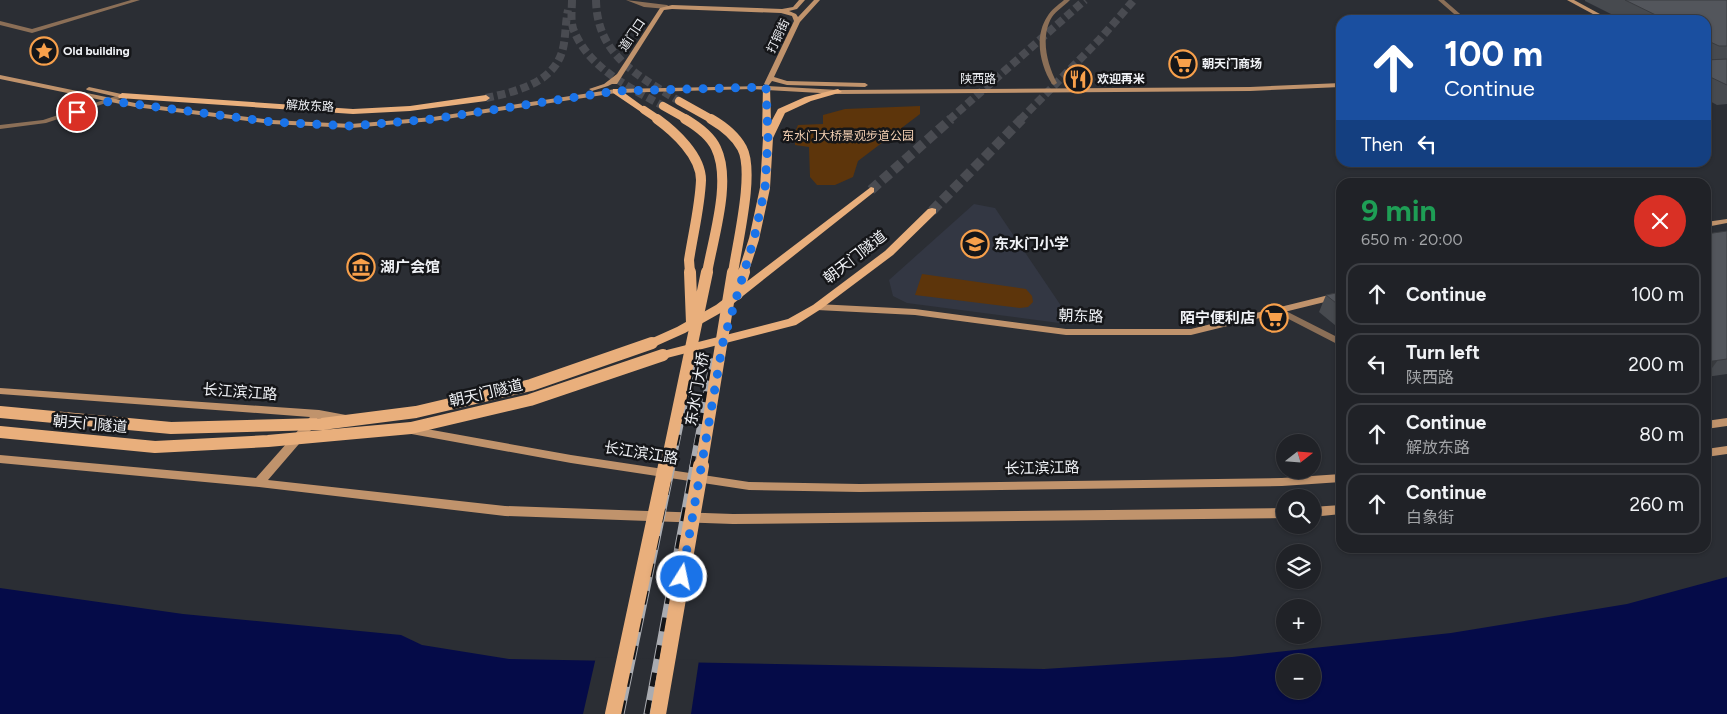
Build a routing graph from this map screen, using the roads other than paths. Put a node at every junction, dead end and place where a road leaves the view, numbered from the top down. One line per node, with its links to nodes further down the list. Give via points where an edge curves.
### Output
1 (137, 0): 16 (street, via 32,31)
2 (629, 0): 10 (street)
3 (676, 0): 10 (street)
4 (802, 0): 11 (main road, 打铜街, via 795,8)
5 (817, 0): 15 (main road, 打铜街)
6 (1067, 0): 22 (street, via 1048,18 1043,36 1045,66)
7 (1442, 0): 12 (street)
8 (1560, 0): 13 (main road)
9 (1570, 0): 14 (main road)
10 (669, 7): 11 (main road); 18 (main road, 道门口, via 662,9)
11 (782, 11): 15 (main road, via 794,15)
12 (1458, 15)
13 (1588, 15)
14 (1598, 15)
15 (797, 21): 20 (main road, 打铜街)
16 (0, 23)
17 (0, 71): 27 (main road, 解放东路)
18 (618, 76): 25 (main road, 道门口); 27 (main road, 解放东路, via 606,85 592,89 382,118 304,118)
19 (0, 78): 29 (main road, 解放东路)
20 (770, 78): 22 (main road, 陕西路, via 811,84); 24 (main road, 打铜街)
21 (1336, 78): 22 (main road, 陕西路)
22 (1054, 83)
23 (1336, 85): 26 (main road, 陕西路, via 1250,89)
24 (766, 87): 25 (main road, 陕西路); 26 (main road, 陕西路); 33 (main road)
25 (616, 91): 29 (main road, 解放东路, via 433,119 351,126 272,122); 43 (main road, bridge, via 673,130 692,153 701,178 689,260)
26 (838, 92): 33 (main road, via 808,99 781,111)
27 (122, 96): 28 (main road, via 175,97 336,111 412,109); 29 (street)
28 (486, 98)
29 (110, 101): 32 (street, via 44,122)
30 (679, 101): 42 (main road, 东水门大桥, bridge, via 711,119 732,136 742,148 748,171)
31 (663, 106): 43 (main road, 东水门大桥, bridge, via 706,133 718,151 723,168 722,193)
32 (0, 126)
33 (768, 138): 42 (main road, bridge, via 765,188 754,239)
34 (871, 190): 45 (main road, 朝天门隧道, bridge, via 720,308 681,330 573,372 521,387 416,412 322,424 171,428)
35 (932, 211): 39 (main road, 朝天门隧道, via 889,253)
36 (1727, 221): 37 (main road)
37 (1711, 224)
38 (1336, 295): 40 (main road, 朝东路)
39 (817, 307): 40 (main road, 朝东路, via 916,312 1066,332 1191,332); 49 (main road, 朝天门隧道, bridge, via 792,322 761,332 663,355 530,400 411,428 155,447)
40 (1278, 310): 41 (street)
41 (1336, 340)
42 (723, 342): 59 (main road, 东水门大桥, bridge)
43 (693, 344): 58 (main road, 东水门大桥, bridge)
44 (0, 391): 46 (main road, 长江滨江路)
45 (0, 412)
46 (319, 414): 53 (main road, 长江滨江路, via 571,459 749,486 860,488 1282,482); 54 (main road)
47 (1727, 422): 48 (main road)
48 (1711, 424)
49 (0, 432)
50 (1727, 450): 51 (main road)
51 (1711, 452)
52 (0, 459): 54 (main road)
53 (1336, 478)
54 (259, 483): 57 (main road, via 505,511 733,519)
55 (1336, 510): 56 (main road)
56 (1321, 511)
57 (1276, 513)
58 (613, 714)
59 (658, 714)

